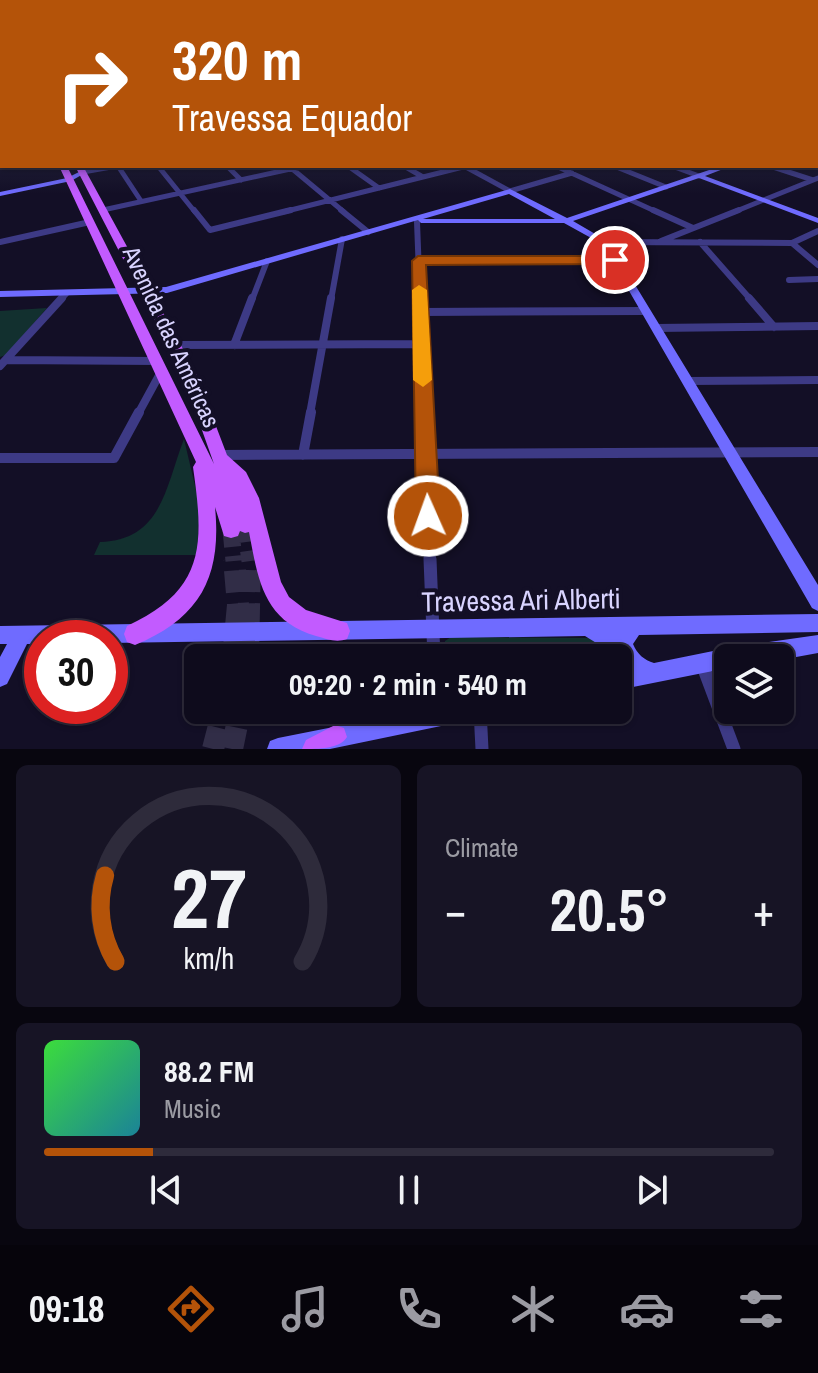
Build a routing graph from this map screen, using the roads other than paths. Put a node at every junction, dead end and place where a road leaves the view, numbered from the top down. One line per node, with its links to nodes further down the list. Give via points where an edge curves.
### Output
1 (64, 168): 20 (main road, Avenida das Américas)
2 (118, 168): 31 (street)
3 (160, 168): 26 (street)
4 (229, 168): 21 (street)
5 (287, 168): 21 (street)
6 (292, 168): 29 (street)
7 (351, 168): 24 (street)
8 (407, 168): 19 (street)
9 (457, 168): 19 (street)
10 (469, 168): 25 (street)
11 (561, 168): 17 (street)
12 (619, 168): 23 (street)
13 (677, 168): 18 (street)
14 (718, 168): 18 (street)
15 (777, 168): 22 (street)
16 (81, 169): 20 (street); 32 (main road, Avenida das Américas)
17 (572, 173): 25 (street); 28 (street)
18 (699, 176): 23 (street); 30 (street)
19 (423, 177): 24 (street)
20 (69, 180): 27 (street); 36 (main road, Avenida das Américas)
21 (241, 180): 26 (street)
22 (816, 180): 30 (street)
23 (666, 187): 28 (street)
24 (379, 188): 29 (street)
25 (510, 191): 33 (street); 34 (street)
26 (180, 193): 29 (street, via 210,230); 31 (street)
27 (0, 194)
28 (630, 199): 34 (street); 37 (street)
29 (331, 200): 39 (street)
30 (763, 200): 35 (street); 37 (street)
31 (141, 201): 32 (street)
32 (103, 210): 52 (main road, Avenida das Américas)
33 (415, 219): 34 (street); 39 (street); 48 (street)
34 (566, 221): 42 (street)
35 (818, 221)
36 (90, 222): 41 (street); 53 (main road, Avenida das Américas)
37 (693, 228): 43 (street)
38 (818, 231): 45 (street)
39 (368, 232): 40 (street)
40 (342, 239): 47 (street); 61 (street)
41 (0, 242)
42 (605, 242): 43 (street); 46 (street)
43 (657, 242): 44 (street)
44 (700, 242): 45 (street); 59 (street)
45 (792, 243): 49 (street)
46 (615, 260): 48 (street); 56 (street)
47 (267, 261): 52 (street); 64 (street)
48 (418, 261): 57 (street)
49 (818, 265)
50 (818, 279): 51 (street)
51 (789, 280)
52 (146, 292): 53 (street); 63 (main road, Avenida das Américas)
53 (124, 293): 55 (street); 66 (main road, Avenida das Américas)
54 (0, 294): 55 (street)
55 (66, 294): 65 (street)
56 (645, 311): 57 (street); 60 (street)
57 (420, 312): 62 (street)
58 (818, 326): 59 (street)
59 (774, 327): 60 (street)
60 (656, 328): 68 (street)
61 (323, 344): 62 (street); 64 (street); 74 (street)
62 (421, 344): 72 (street)
63 (174, 345): 64 (street); 75 (main road, Avenida das Américas, via 196,387)
64 (234, 345)
65 (3, 363): 66 (street)
66 (160, 366): 69 (main road, Avenida das Américas); 76 (street, via 114,458)
67 (818, 380): 68 (street)
68 (687, 381): 70 (street)
69 (198, 451): 75 (main road, Avenida das Américas, via 238,528); 84 (main road, via 209,529 200,573 172,616)
70 (729, 452): 71 (street); 72 (street); 78 (street)
71 (818, 452)
72 (426, 454): 74 (street); 82 (street)
73 (258, 455): 74 (street); 75 (street); 77 (street)
74 (303, 455)
75 (220, 457): 77 (main road)
76 (0, 458)
77 (238, 471): 83 (main road, via 253,504 277,599 297,618)
78 (818, 602)
79 (818, 623): 80 (street, Travessa Ari Alberti)
80 (634, 626): 81 (street, Travessa Ari Alberti); 93 (street, via 623,642 625,653 643,670)
81 (586, 627): 82 (street, Travessa Ari Alberti); 88 (street)
82 (432, 629): 83 (street, Travessa Ari Alberti); 87 (street)
83 (339, 631): 84 (street, Travessa Ari Alberti)
84 (135, 634): 86 (street, Travessa Ari Alberti)
85 (0, 635): 86 (street, Travessa Ari Alberti)
86 (22, 635): 94 (street)
87 (433, 644)
88 (608, 644)
89 (818, 644): 90 (street)
90 (794, 648)
91 (714, 661): 92 (street)
92 (702, 664): 93 (street); 101 (street)
93 (656, 673): 95 (street)
94 (0, 677)
95 (632, 677)
96 (397, 724): 98 (street)
97 (481, 724): 100 (street)
98 (325, 743): 99 (street)
99 (278, 749)
100 (482, 749)
101 (734, 749)

